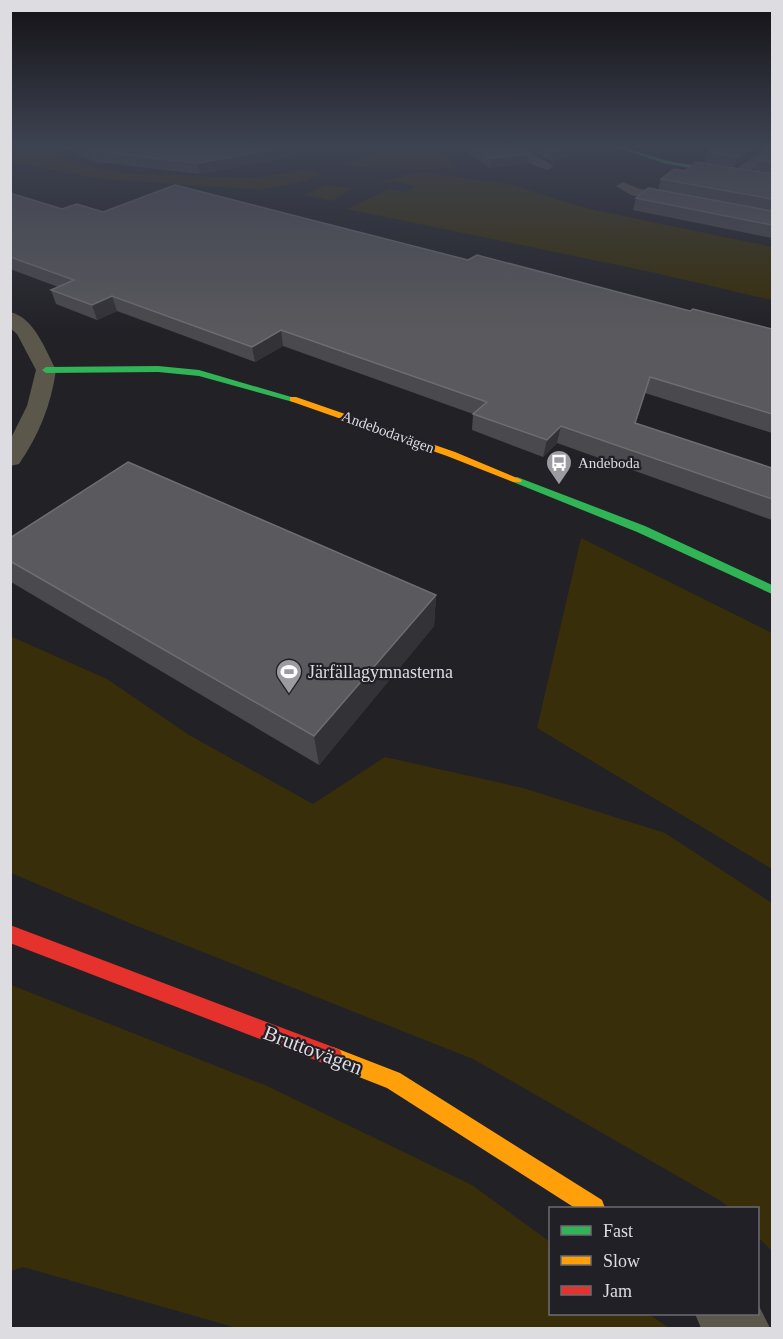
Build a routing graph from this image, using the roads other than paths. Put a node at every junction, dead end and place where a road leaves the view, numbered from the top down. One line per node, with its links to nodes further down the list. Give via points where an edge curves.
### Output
1 (717, 207): 2 (street)
2 (772, 218)
3 (10, 317): 4 (street, via 26,331)
4 (46, 370): 5 (street, via 30,430); 6 (street, Andebodavägen, via 158,369 199,373 303,402 451,454 641,529)
5 (10, 459)
6 (772, 590)
7 (10, 934): 8 (street, Bruttovägen, via 393,1080)
8 (591, 1207)
9 (725, 1315): 10 (street)
10 (740, 1329)

